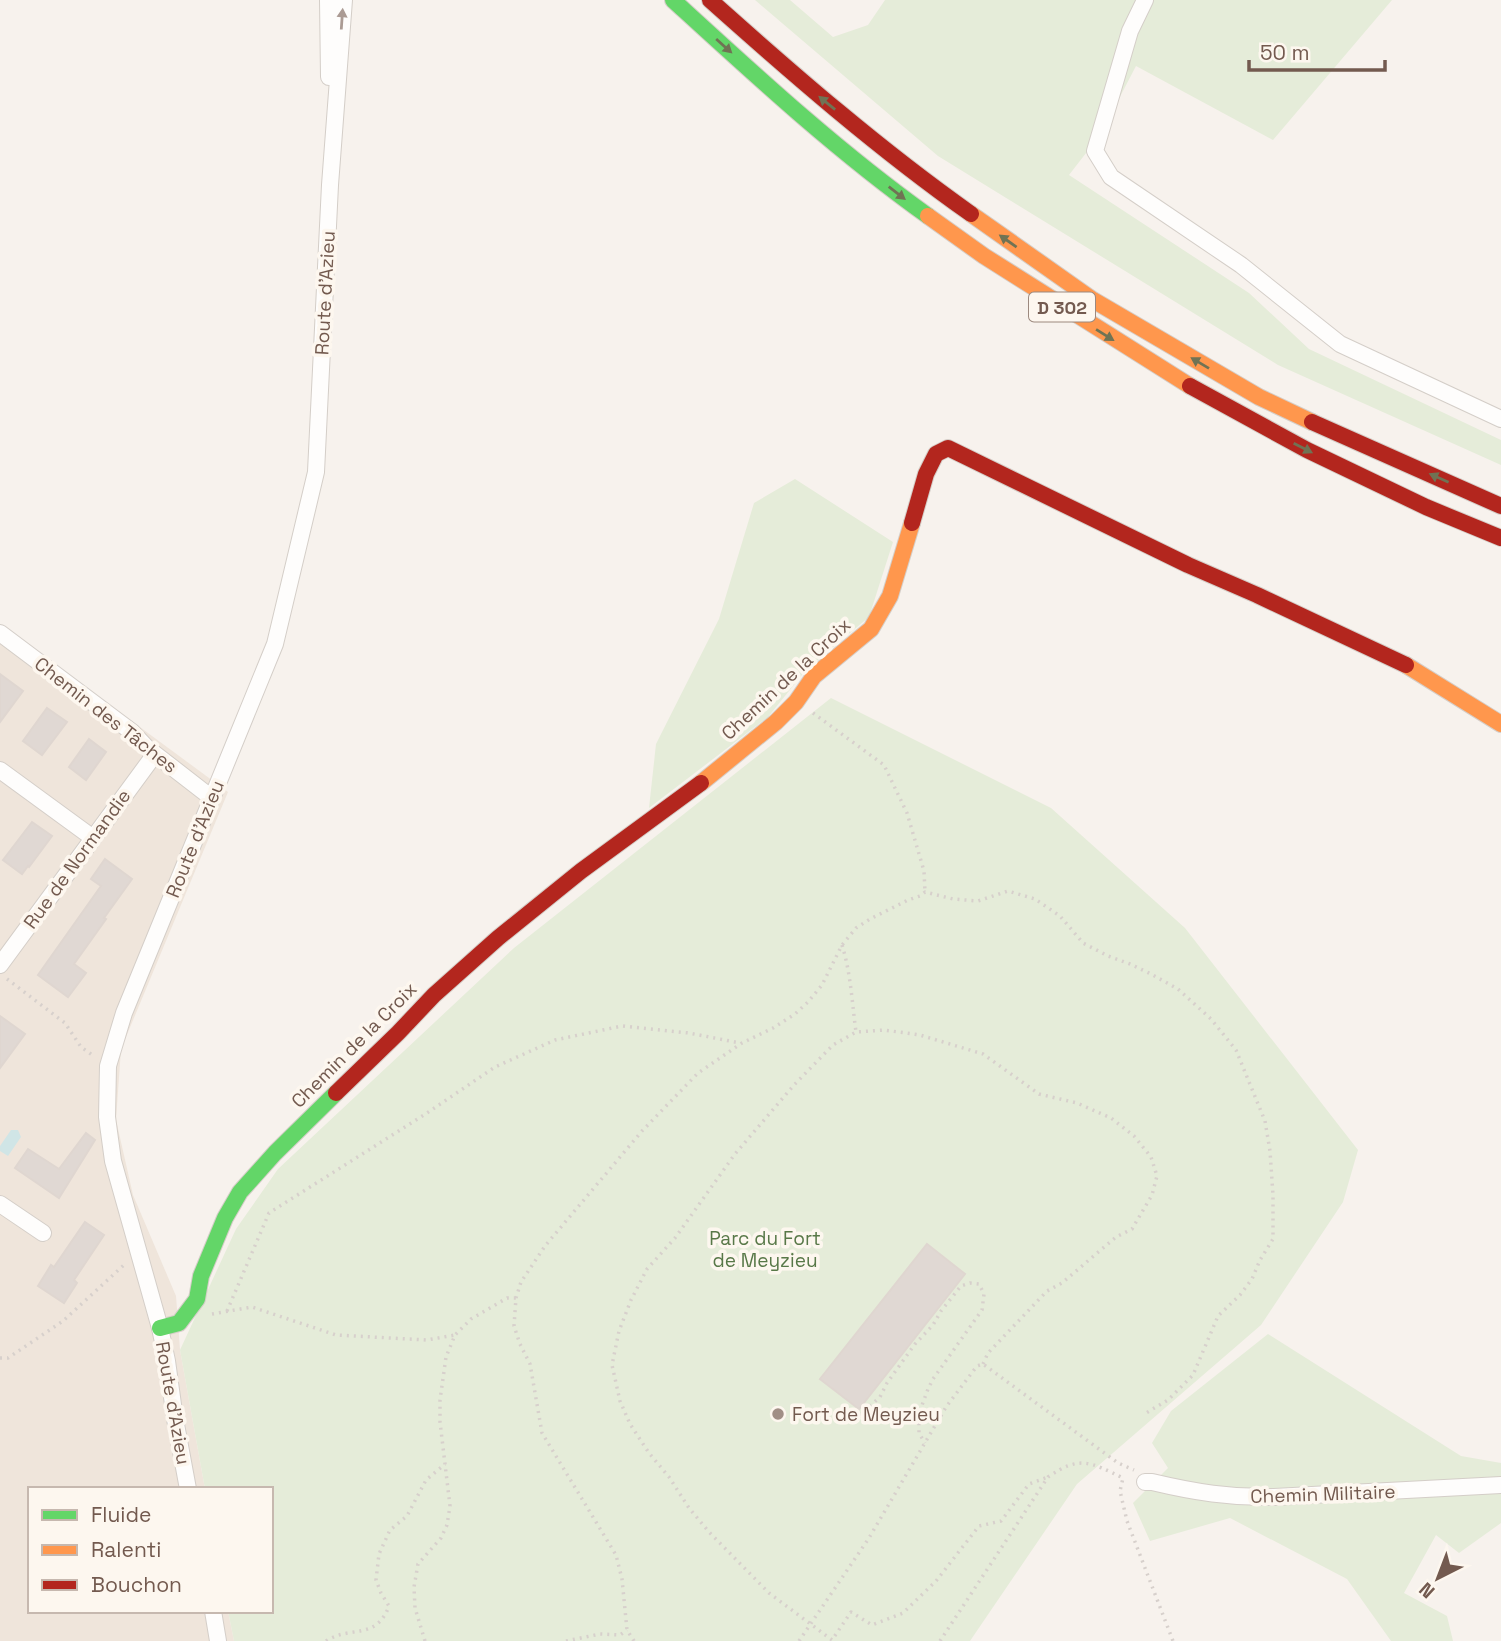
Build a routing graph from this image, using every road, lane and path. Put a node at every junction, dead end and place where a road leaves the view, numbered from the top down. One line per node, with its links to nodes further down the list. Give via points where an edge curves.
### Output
1 (328, 0): 6 (street, Route d'Azieu)
2 (344, 0): 6 (street, Route d'Azieu, one-way to 2)
3 (673, 0): 9 (main road, D 302, one-way to 9, via 858,162 984,256 1084,321 1202,394 1307,450 1426,508)
4 (710, 0): 8 (main road, D 302, one-way to 4, via 1259,397 1093,300 871,139)
5 (1145, 0): 7 (street, via 1130,31 1095,152 1111,177 1241,265 1340,344)
6 (330, 185): 15 (street, Route d'Azieu, via 316,472 275,644)
7 (1501, 419)
8 (1501, 506)
9 (1501, 538)
10 (0, 633): 13 (street, Chemin des Tâches)
11 (796, 702): 12 (main road, Chemin de la Croix, via 814,676 871,629 881,614 926,474 936,454 948,448 1404,664); 17 (path, via 884,765 906,813 924,871); 29 (main road, Chemin de la Croix, via 694,788 498,938 434,995 240,1192 201,1276 197,1299 179,1323)
12 (1501, 724)
13 (155, 754): 15 (street, Chemin des Tâches); 16 (street, Rue de Normandie)
14 (0, 770): 16 (street)
15 (212, 796): 22 (street, Route d'Azieu, via 124,1013)
16 (93, 838): 19 (street, Rue de Normandie)
17 (925, 891): 18 (path, via 856,928); 33 (path, via 978,901 1008,891 1035,899 1060,916 1083,943 1178,989 1211,1018 1236,1051 1265,1121 1273,1240 1252,1279 1219,1316 1193,1375 1168,1400)
18 (842, 945): 20 (path); 21 (path, via 808,1002)
19 (2, 971): 22 (path, via 65,1023 81,1047)
20 (856, 1032): 32 (path, via 920,1035 983,1054 1040,1094 1111,1118 1151,1157 1157,1176 1152,1195 1132,1229 1047,1291); 42 (path, via 833,1045 794,1085 647,1269 618,1331 612,1365 630,1424 689,1508 769,1593)
21 (743, 1043): 26 (path, via 698,1073 650,1122 545,1245); 27 (path, via 622,1026 555,1040 495,1067 269,1213)
22 (108, 1066): 25 (street, Route d'Azieu, via 107,1117 113,1161)
23 (0, 1204): 24 (street)
24 (43, 1233)
25 (140, 1252): 29 (street, Route d'Azieu); 31 (path, via 63,1321 8,1358)
26 (516, 1298): 30 (path, via 484,1310); 43 (path, via 514,1326 530,1364 542,1433 616,1555)
27 (227, 1311): 28 (path); 30 (path, via 252,1307 335,1335 426,1340)
28 (214, 1314)
29 (160, 1328): 40 (street, Route d'Azieu)
30 (455, 1335): 36 (path, via 446,1357 440,1400)
31 (0, 1358)
32 (983, 1364): 35 (path, via 946,1407); 38 (path)
33 (1146, 1413)
34 (838, 1418): 35 (path, via 861,1414 880,1397 961,1286 979,1284 984,1294 982,1310 933,1379 921,1408 919,1433)
35 (925, 1443): 42 (path, via 869,1538)
36 (445, 1464): 45 (path, via 426,1480 407,1516 390,1530 379,1553 376,1580 389,1606 385,1617 368,1630); 46 (path, via 450,1506 447,1525 418,1564 414,1587)
37 (1048, 1477): 42 (path, via 1029,1484 1001,1521 979,1526 936,1581 903,1613 872,1625 851,1612 832,1640); 50 (path); 51 (path, via 1065,1465 1078,1463 1123,1478 1127,1521)
38 (1141, 1477): 39 (street, Chemin Militaire, via 1242,1498)
39 (1501, 1485)
40 (188, 1487)
41 (213, 1613): 44 (street)
42 (810, 1624): 49 (path)
43 (627, 1630): 47 (path, via 620,1635); 48 (path)
44 (218, 1641)
45 (326, 1641)
46 (425, 1641)
47 (566, 1641)
48 (634, 1641)
49 (799, 1641)
50 (940, 1641)
51 (1174, 1641)

